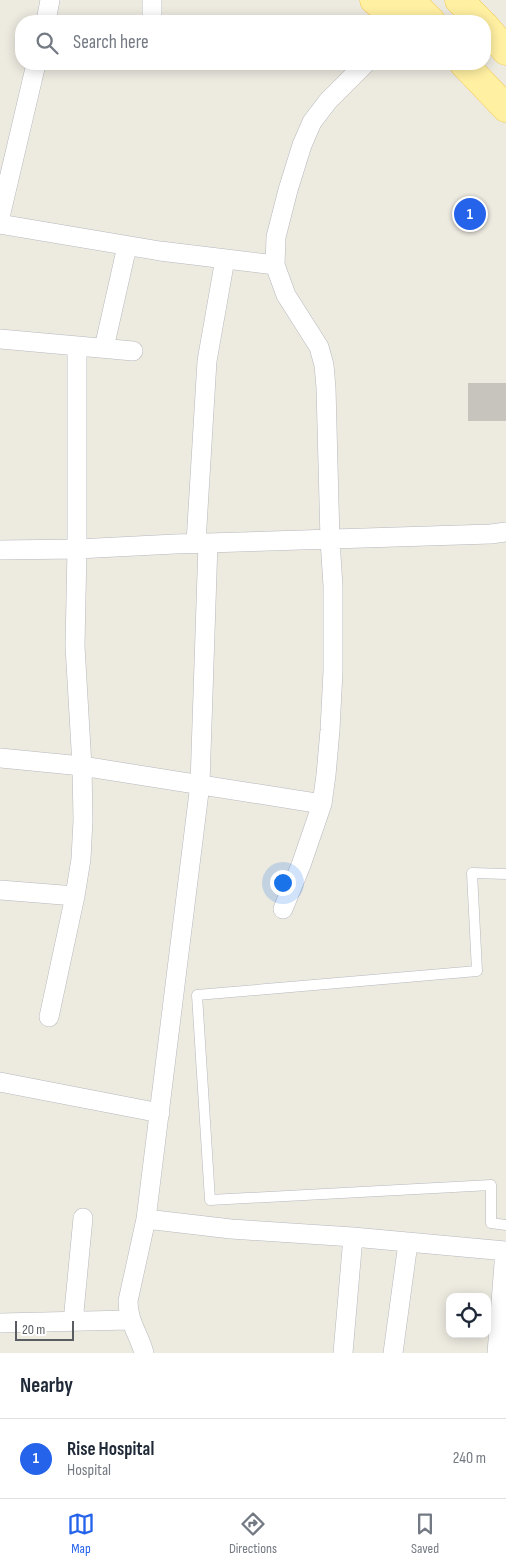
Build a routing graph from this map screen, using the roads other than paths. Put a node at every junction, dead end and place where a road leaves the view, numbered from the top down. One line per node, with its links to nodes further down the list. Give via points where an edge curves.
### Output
1 (50, 0): 6 (street)
2 (152, 0): 7 (street)
3 (374, 0): 8 (main road)
4 (410, 0): 9 (main road)
5 (459, 0): 10 (main road)
6 (47, 15)
7 (152, 15)
8 (393, 15)
9 (425, 15)
10 (474, 15)
11 (491, 33): 12 (main road)
12 (506, 51)
13 (35, 70): 17 (street)
14 (359, 70): 21 (street, via 328,101 312,122 302,144 276,237)
15 (469, 70): 16 (main road)
16 (506, 108)
17 (0, 217)
18 (0, 224): 19 (street)
19 (128, 246): 20 (street); 24 (street)
20 (225, 259): 21 (street); 28 (street, via 207,362)
21 (275, 265): 27 (street, via 286,295 318,347 324,365)
22 (0, 339): 23 (street)
23 (77, 346): 24 (street); 29 (street)
24 (104, 348): 25 (street)
25 (133, 351)
26 (506, 532): 27 (street)
27 (330, 540): 28 (street); 34 (street, via 333,671)
28 (202, 543): 29 (street); 33 (street)
29 (77, 549): 30 (street); 32 (street, via 75,646)
30 (0, 550)
31 (0, 758): 32 (street)
32 (82, 766): 33 (street); 37 (street, via 81,859)
33 (200, 784): 34 (street); 41 (street)
34 (322, 804): 38 (street, via 302,865)
35 (506, 874): 44 (lane, via 472,873 477,971 197,995 210,1200 491,1186 491,1224)
36 (0, 890): 37 (street)
37 (75, 896): 39 (street)
38 (283, 908)
39 (49, 1017)
40 (0, 1082): 41 (street)
41 (160, 1113): 43 (street)
42 (83, 1218): 49 (street)
43 (146, 1219): 45 (street, via 231,1230); 48 (street, via 128,1301)
44 (506, 1225)
45 (353, 1237): 46 (street); 52 (street)
46 (408, 1243): 47 (street); 53 (street)
47 (506, 1251): 54 (street)
48 (130, 1320): 49 (street); 51 (street)
49 (73, 1322): 50 (street)
50 (0, 1323)
51 (144, 1353)
52 (343, 1353)
53 (393, 1353)
54 (497, 1353)

